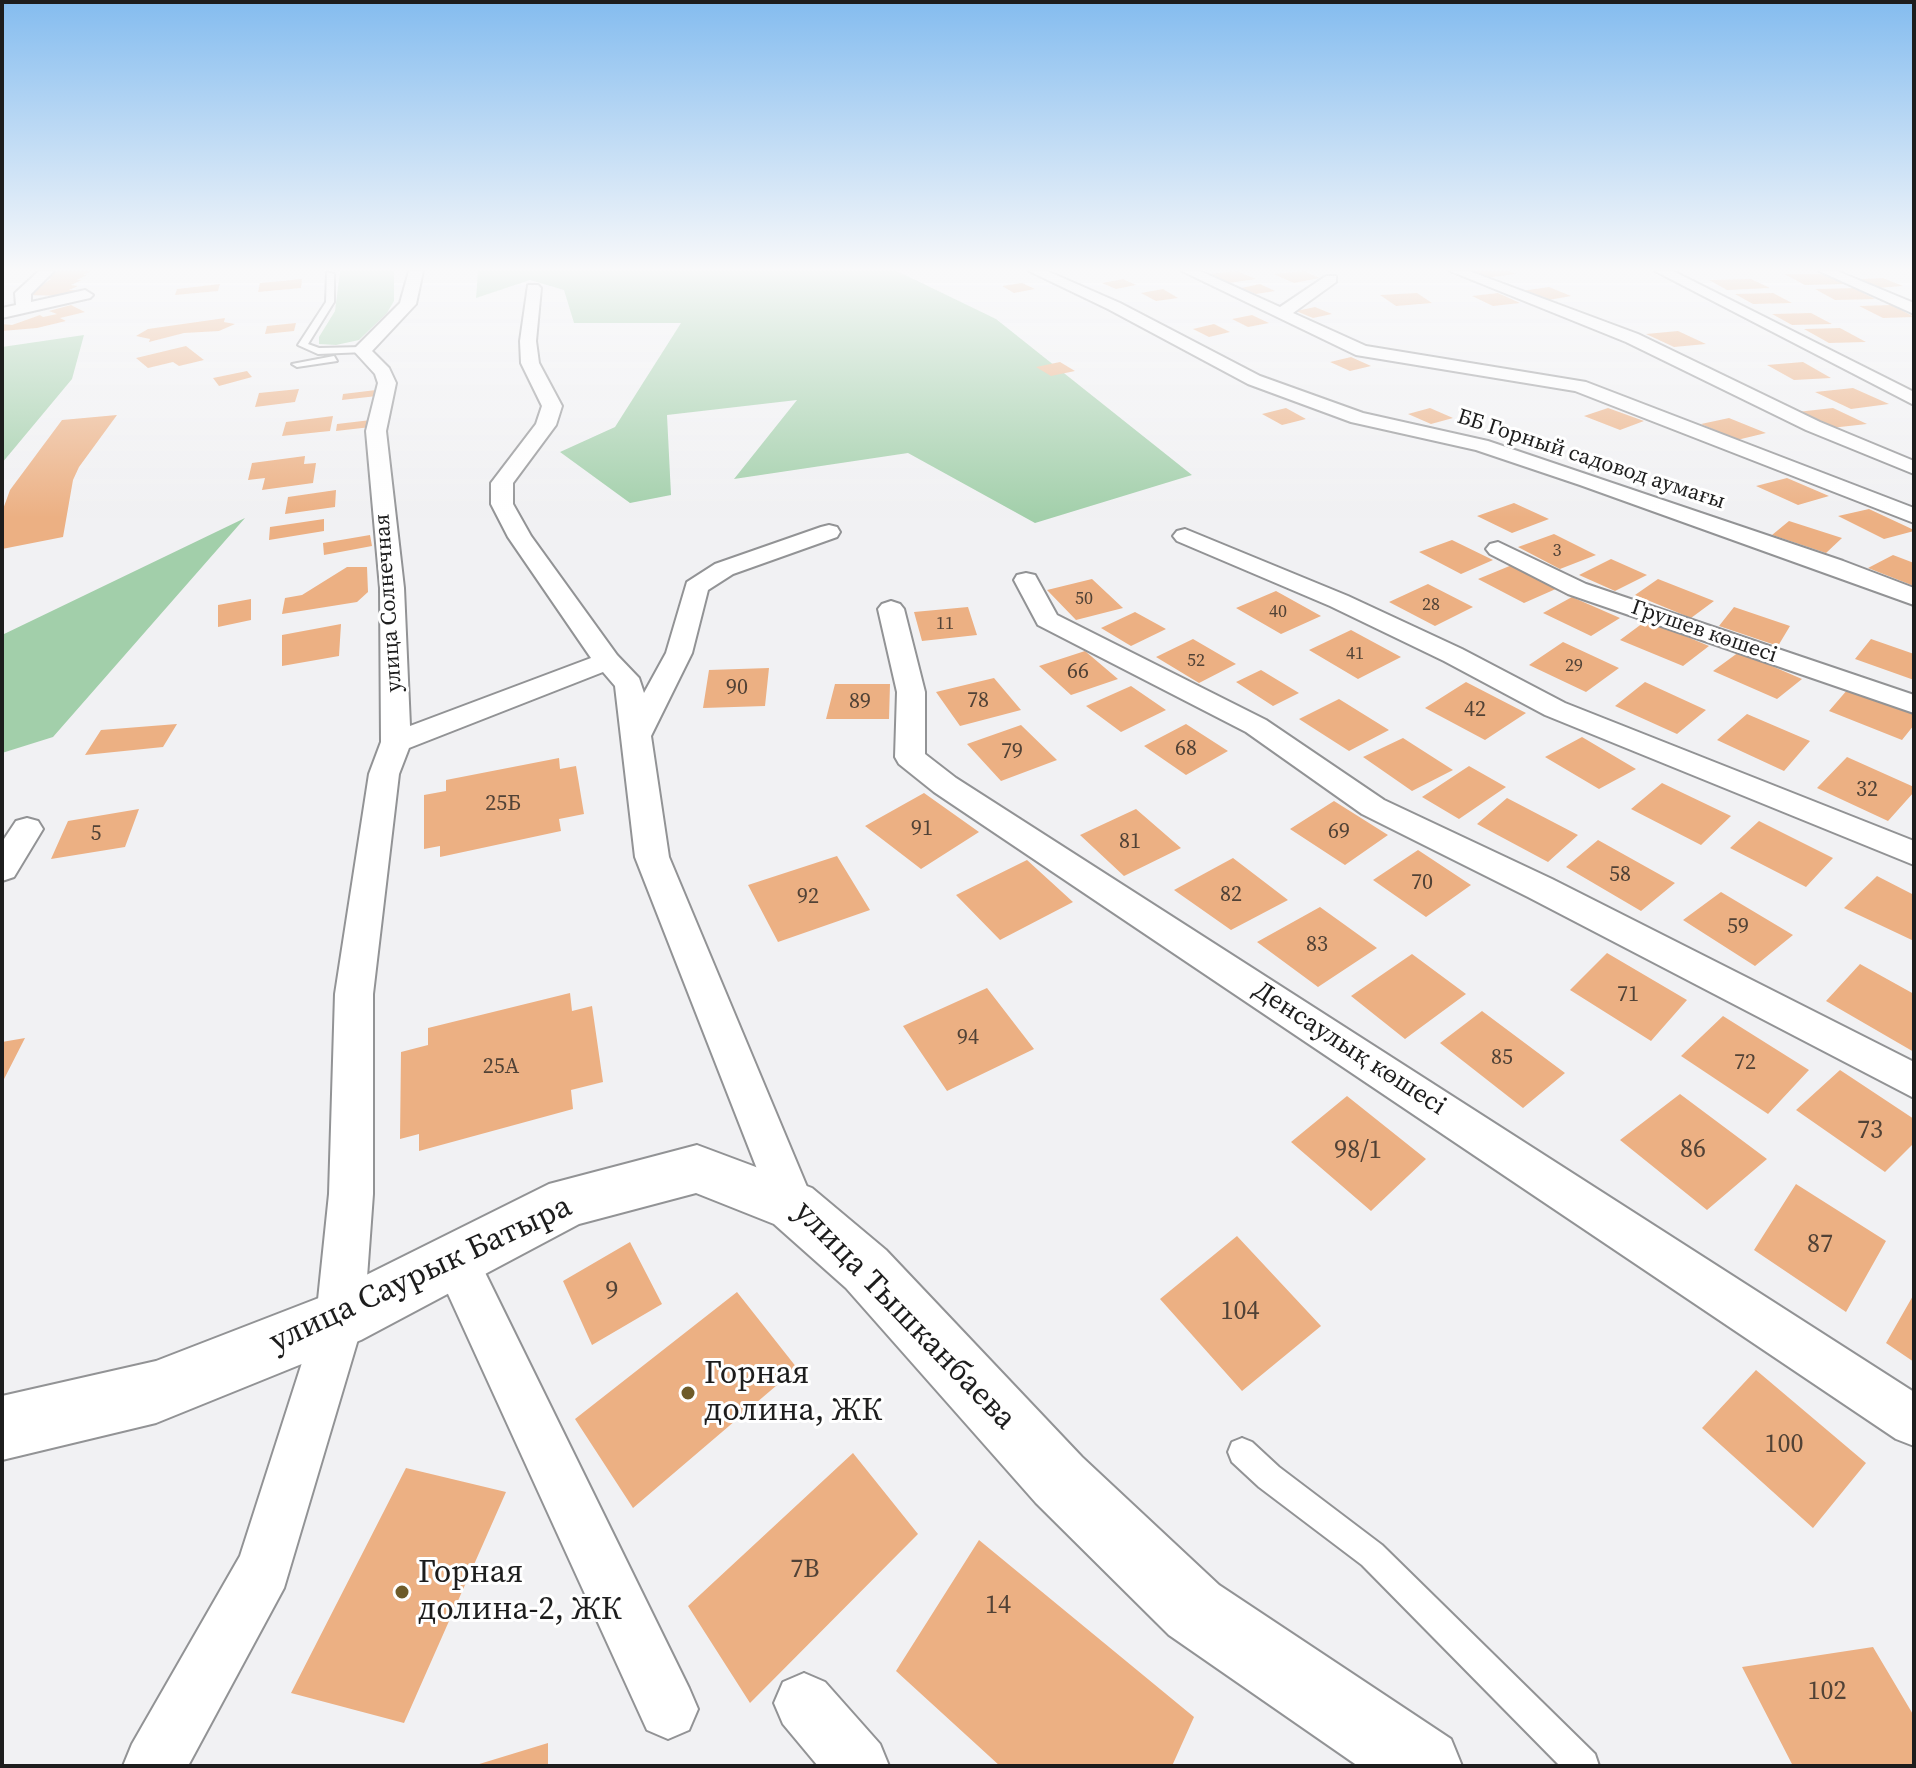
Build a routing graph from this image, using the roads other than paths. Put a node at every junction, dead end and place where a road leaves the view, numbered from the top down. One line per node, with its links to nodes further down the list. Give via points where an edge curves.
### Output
1 (363, 353): 21 (street, улица Солнечная, via 377,363 387,383 376,431 392,588)
2 (360, 354): 8 (lane)
3 (529, 354): 18 (street, улица Тышканбаева, via 552,406 546,425 502,483 502,504)
4 (1204, 354): 16 (street, ББ Горный садовод аумағы, via 1254,380 1358,418 1481,445)
5 (1378, 354): 11 (street, via 1579,386)
6 (1664, 354): 10 (street)
7 (1824, 354): 9 (street)
8 (297, 364)
9 (1914, 399)
10 (1914, 468)
11 (1914, 516)
12 (829, 532): 20 (street, via 724,569 696,587 679,653)
13 (1185, 536): 23 (street, via 1353,608 1555,709)
14 (1498, 549): 19 (street, Грушев көшесі, via 1577,589)
15 (1026, 580): 25 (street, via 1047,620 1256,726 1373,807)
16 (1914, 597)
17 (891, 609): 29 (street, Денсаулық көшесі, via 911,692 910,757 945,785)
18 (607, 661): 20 (street, улица Тышканбаева, via 629,684); 21 (street)
19 (1914, 704)
20 (636, 736): 26 (street, улица Тышканбаева, via 652,857)
21 (396, 742): 28 (street, via 384,774 354,994 351,1194)
22 (27, 829): 24 (street)
23 (1914, 854)
24 (2, 869)
25 (1914, 1081)
26 (793, 1206): 27 (street, улица Саурык Батыра, via 697,1169 568,1202); 36 (street, улица Тышканбаева, via 866,1269 1059,1480 1194,1610)
27 (456, 1261): 28 (street, улица Саурык Батыра); 33 (street)
28 (340, 1319): 30 (street, улица Саурык Батыра, via 156,1392); 34 (street, via 264,1568)
29 (1914, 1421)
30 (2, 1428)
31 (1242, 1452): 37 (lane, via 1372,1555)
32 (804, 1703): 35 (street)
33 (668, 1709)
34 (154, 1766)
35 (858, 1766)
36 (1424, 1766)
37 (1583, 1766)

